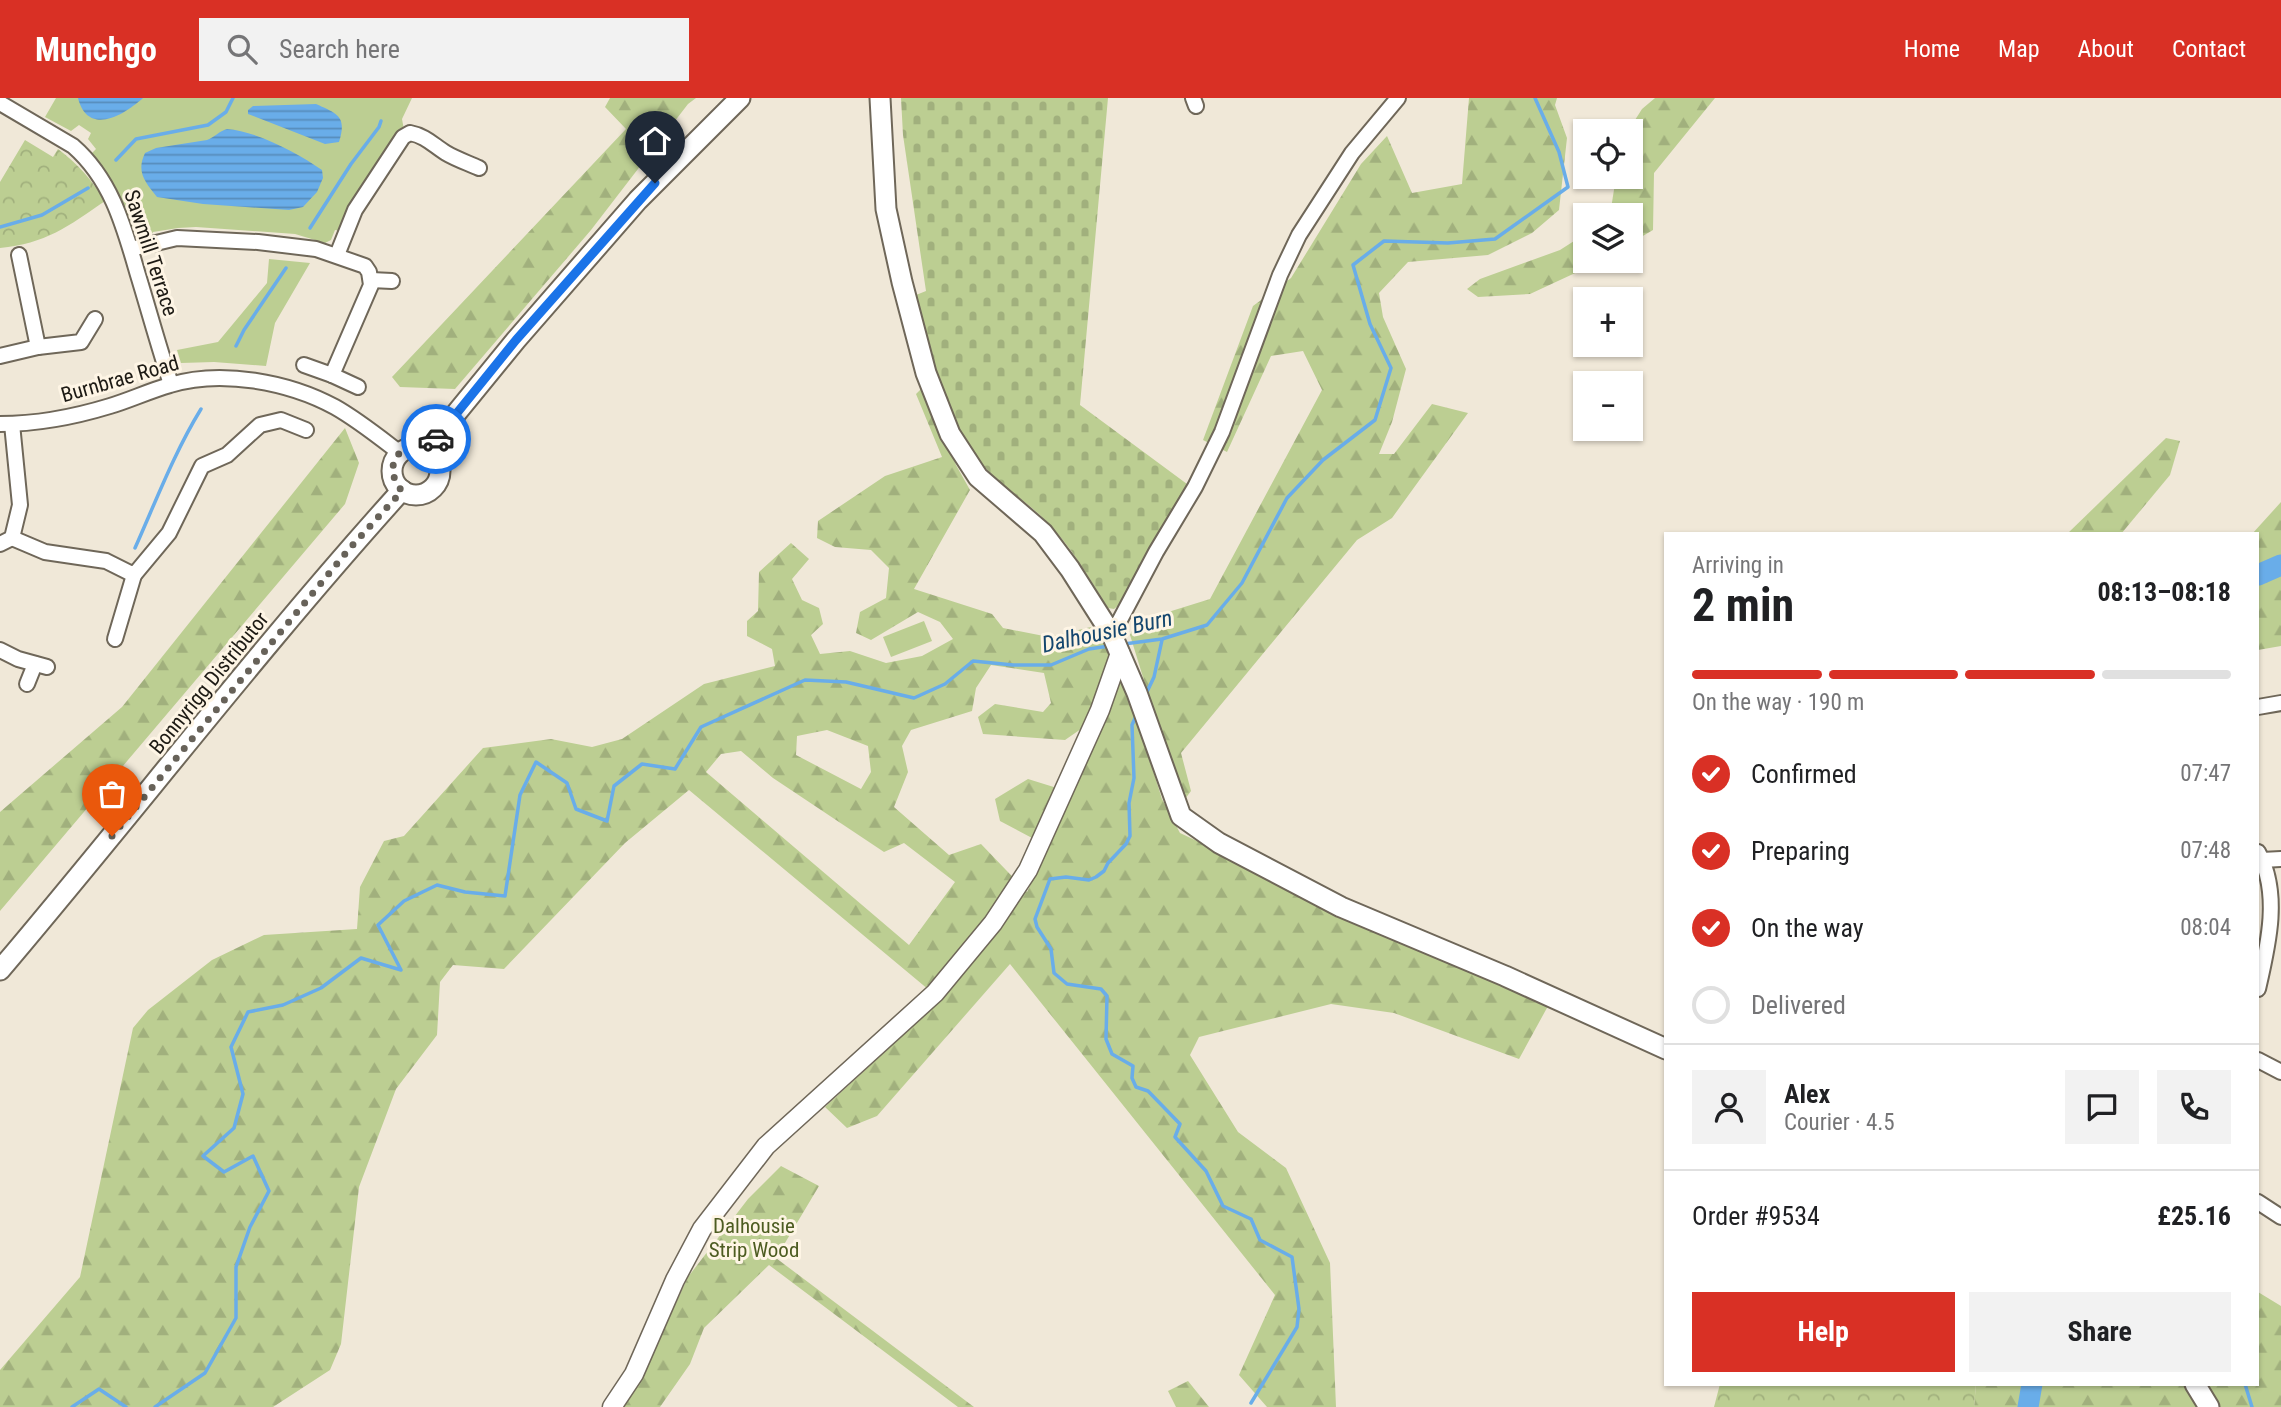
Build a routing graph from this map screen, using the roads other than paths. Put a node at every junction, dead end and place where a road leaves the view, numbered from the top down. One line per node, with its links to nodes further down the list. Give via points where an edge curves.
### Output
1 (740, 98): 20 (main road, via 638,200)
2 (880, 98): 26 (main road, via 886,209 926,373 950,434 978,477 1043,533)
3 (1398, 98): 26 (street, via 1352,153 1299,235 1222,432 1156,552)
4 (0, 103): 6 (street, Sawmill Terrace, via 82,153 114,200)
5 (479, 168): 8 (street, via 420,135 403,137 355,211)
6 (131, 249): 8 (street, via 192,237); 16 (street, Sawmill Terrace)
7 (19, 254): 12 (street)
8 (337, 255): 9 (street, via 365,266)
9 (371, 280): 10 (street); 15 (street)
10 (392, 281)
11 (95, 319): 12 (street, via 80,342)
12 (38, 347): 13 (street)
13 (0, 356)
14 (304, 365): 15 (street)
15 (331, 374): 17 (street)
16 (171, 384): 18 (street, Burnbrae Road, via 77,415); 21 (street, Burnbrae Road, via 228,379 294,390 335,407)
17 (358, 387)
18 (6, 424): 23 (street, via 20,505)
19 (306, 430): 24 (street, via 281,420 260,425 227,455 202,466 169,533)
20 (427, 449): 21 (main road, via 409,447); 22 (main road, via 440,466 437,484 422,495)
21 (400, 453): 22 (main road, via 392,474)
22 (402, 491): 33 (main road, Bonnyrigg Distributor)
23 (6, 541): 24 (street, via 106,561)
24 (134, 575): 25 (street)
25 (115, 639)
26 (1116, 644): 35 (main road, via 1181,816 1219,844 1341,907); 41 (street, via 1100,710 1028,870 993,923 935,993 766,1146 702,1228 634,1374)
27 (0, 650): 28 (street, via 41,666)
28 (27, 684)
29 (2281, 703): 30 (street)
30 (2259, 707)
31 (2260, 856): 32 (street); 34 (street, via 2271,898)
32 (2281, 859)
33 (0, 970)
34 (2259, 984)
35 (1664, 1048)
36 (2259, 1061): 37 (street)
37 (2281, 1072)
38 (2259, 1203): 39 (street)
39 (2281, 1217)
40 (2196, 1386): 42 (main road)
41 (612, 1407)
42 (2209, 1407)

